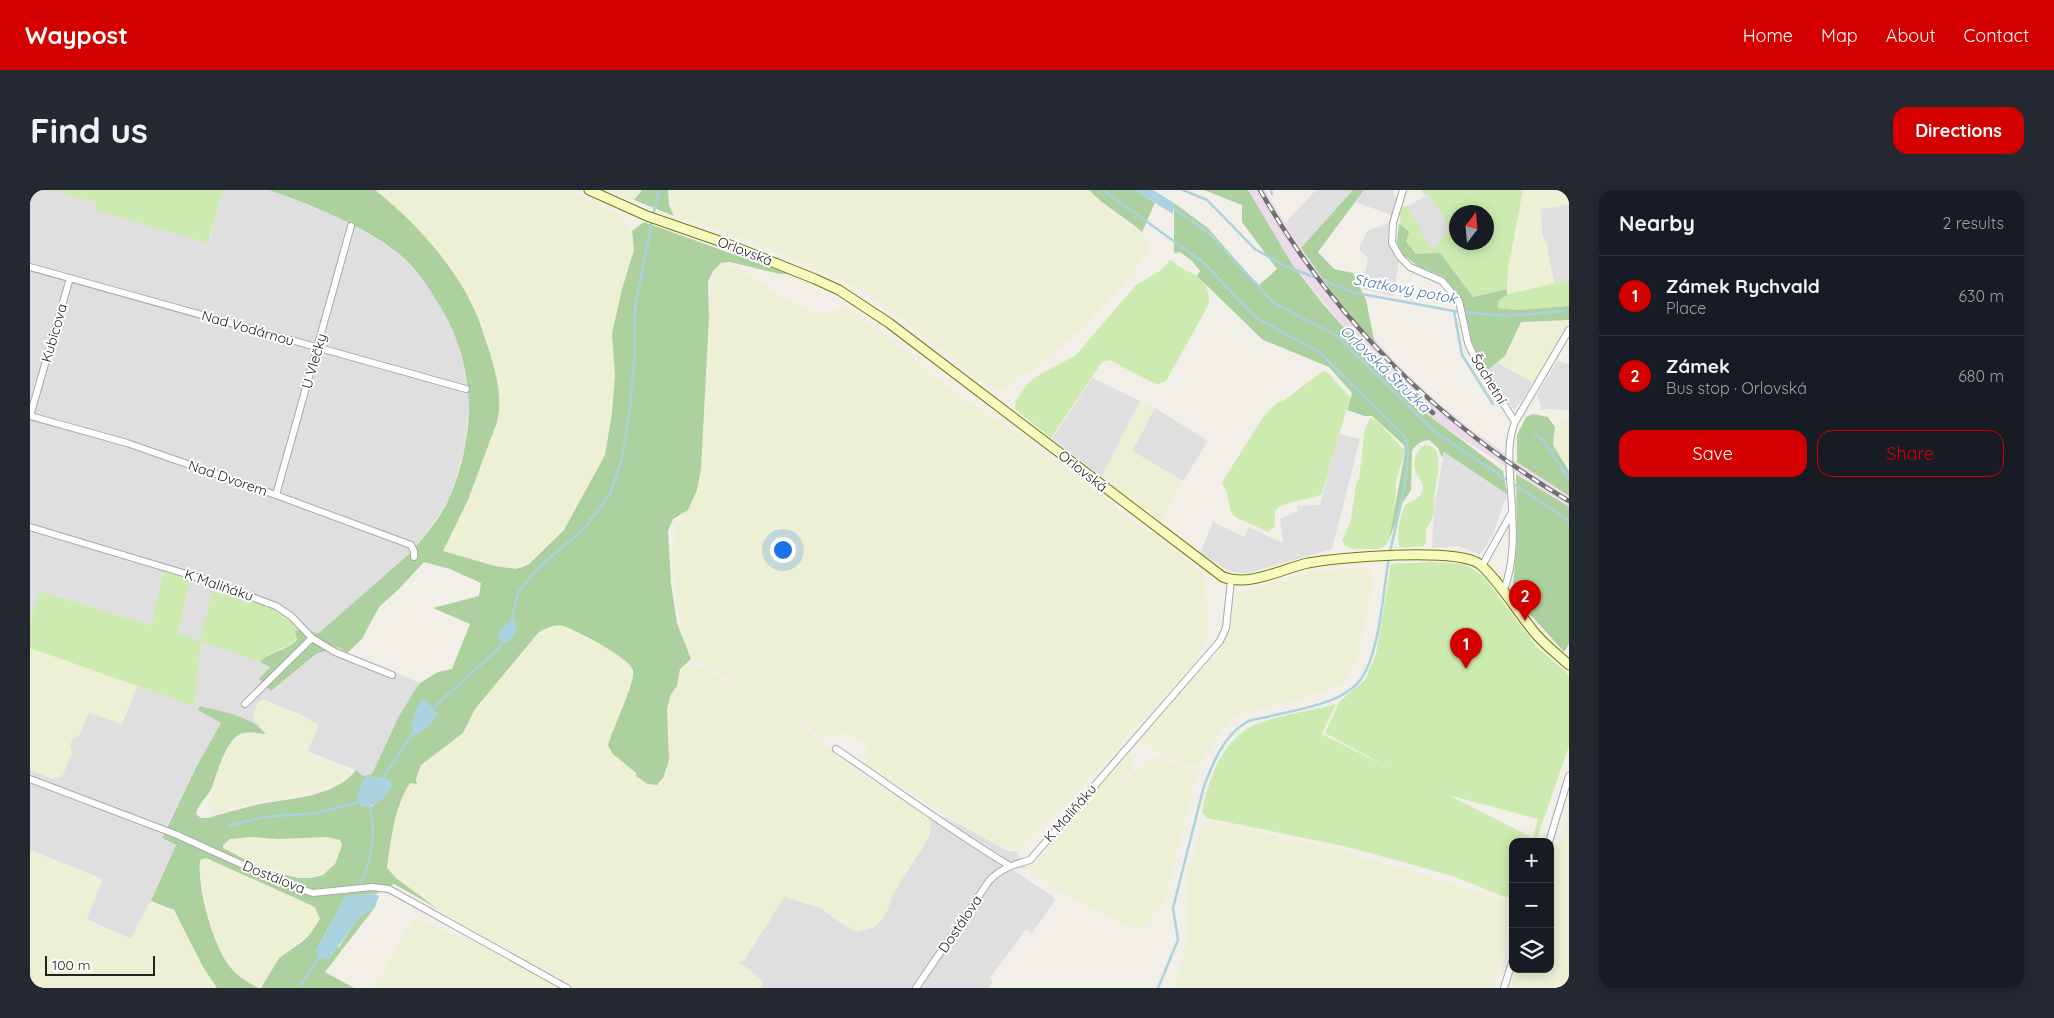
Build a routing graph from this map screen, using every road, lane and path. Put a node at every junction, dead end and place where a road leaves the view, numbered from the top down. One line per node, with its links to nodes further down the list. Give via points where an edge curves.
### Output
1 (589, 190): 16 (main road, Orlovská, via 647,216 782,265 839,290 889,323 1207,567)
2 (1403, 190): 10 (street, Šachetní, via 1393,223 1392,243 1410,267 1442,281 1459,301 1474,356)
3 (351, 226): 7 (street, U Vlečky)
4 (30, 267): 5 (street, Nad Vodárnou)
5 (70, 278): 7 (street, Nad Vodárnou); 9 (street, Kubicova)
6 (1569, 330): 10 (street, Šachetní)
7 (318, 347): 8 (street, Nad Vodárnou); 11 (street, U Vlečky)
8 (466, 389)
9 (30, 416): 11 (street, Nad Dvorem, via 127,443)
10 (1515, 422): 12 (street, Šachetní, via 1509,449)
11 (276, 495): 14 (street, Nad Dvorem, via 411,545)
12 (1511, 513): 15 (street); 17 (street, Šachetní, via 1514,542)
13 (30, 527): 18 (street, K Maliňáku, via 202,579 276,606)
14 (414, 556)
15 (1482, 566): 16 (main road, via 1467,558 1441,554 1394,556 1328,560 1260,577); 17 (main road)
16 (1231, 580): 26 (street, K Maliňáku, via 1226,628 1220,641 1030,860)
17 (1504, 592): 19 (main road, via 1536,634)
18 (312, 638): 20 (street, K Maliňáku, via 335,652); 21 (street)
19 (1569, 665)
20 (392, 675)
21 (245, 704)
22 (836, 749): 26 (street, via 968,841)
23 (1569, 776): 25 (street)
24 (30, 779): 28 (street, Dostálova, via 175,834 285,884 313,893 372,887 389,889)
25 (1550, 838)
26 (1010, 866): 29 (street, Dostálova, via 998,871 989,881)
27 (1509, 972): 30 (street)
28 (567, 988)
29 (916, 988)
30 (1504, 988)

